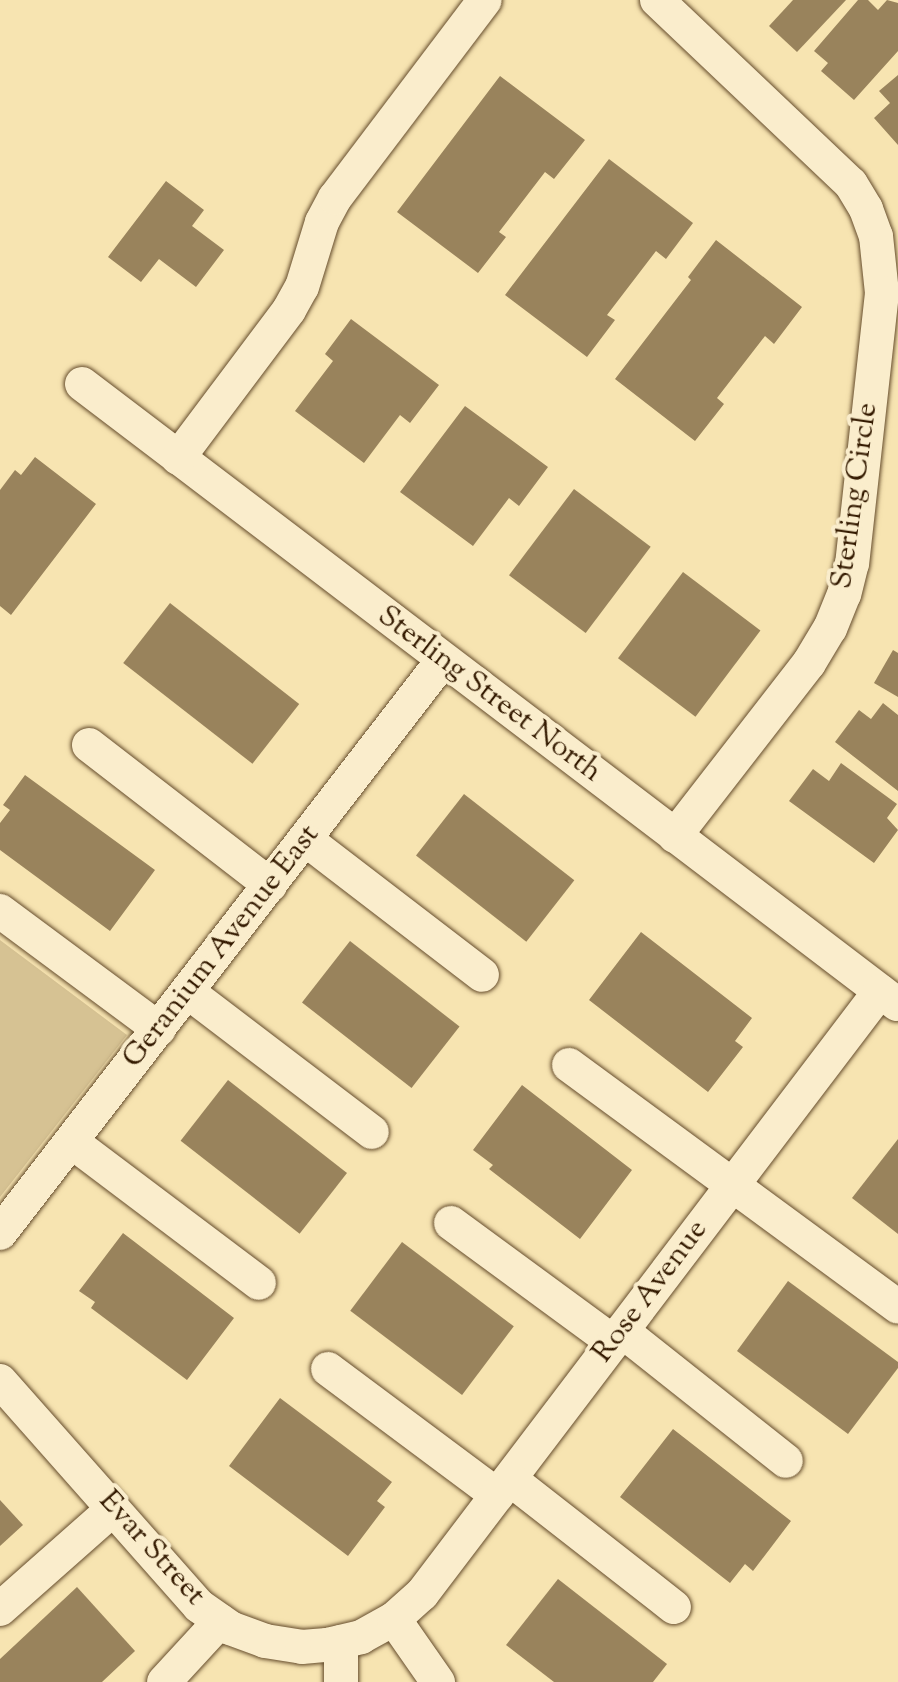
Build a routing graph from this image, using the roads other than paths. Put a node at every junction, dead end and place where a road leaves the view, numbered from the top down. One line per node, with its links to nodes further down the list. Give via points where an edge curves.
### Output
1 (485, 0): 4 (street, via 335,198 289,310)
2 (657, 0): 7 (street, Sterling Circle, via 851,184 876,236 882,293 852,563 844,594 809,663)
3 (82, 384): 4 (street, Sterling Street North)
4 (178, 458): 5 (street, Sterling Street North)
5 (443, 660): 7 (street, Sterling Street North); 8 (street, Geranium Avenue East)
6 (89, 745): 9 (street)
7 (675, 836): 13 (street, Sterling Street North)
8 (305, 839): 9 (street, Geranium Avenue East); 11 (street)
9 (270, 885): 12 (street, Geranium Avenue East)
10 (0, 911): 14 (street)
11 (482, 975)
12 (188, 992): 14 (street, Geranium Avenue East); 16 (street)
13 (889, 998): 18 (street, Rose Avenue)
14 (159, 1029): 17 (street, Geranium Avenue East)
15 (569, 1065): 18 (street)
16 (372, 1132)
17 (72, 1142): 20 (street, Geranium Avenue East); 21 (street)
18 (733, 1184): 22 (street); 23 (street, Rose Avenue)
19 (451, 1223): 23 (street)
20 (0, 1233)
21 (259, 1283)
22 (898, 1307)
23 (618, 1337): 26 (street); 27 (street, Rose Avenue)
24 (328, 1369): 27 (street)
25 (0, 1381): 28 (street, Evar Street)
26 (786, 1461)
27 (504, 1487): 29 (street, Rose Avenue); 30 (street)
28 (113, 1509): 31 (street); 33 (street, Evar Street, via 199,1606)
29 (422, 1594): 32 (street, Evar Street)
30 (674, 1607)
31 (0, 1609)
32 (394, 1619): 34 (street, Evar Street); 37 (street)
33 (220, 1621): 34 (street, Evar Street, via 265,1641 302,1647); 35 (street)
34 (341, 1642): 36 (street)
35 (164, 1682)
36 (341, 1682)
37 (438, 1682)

